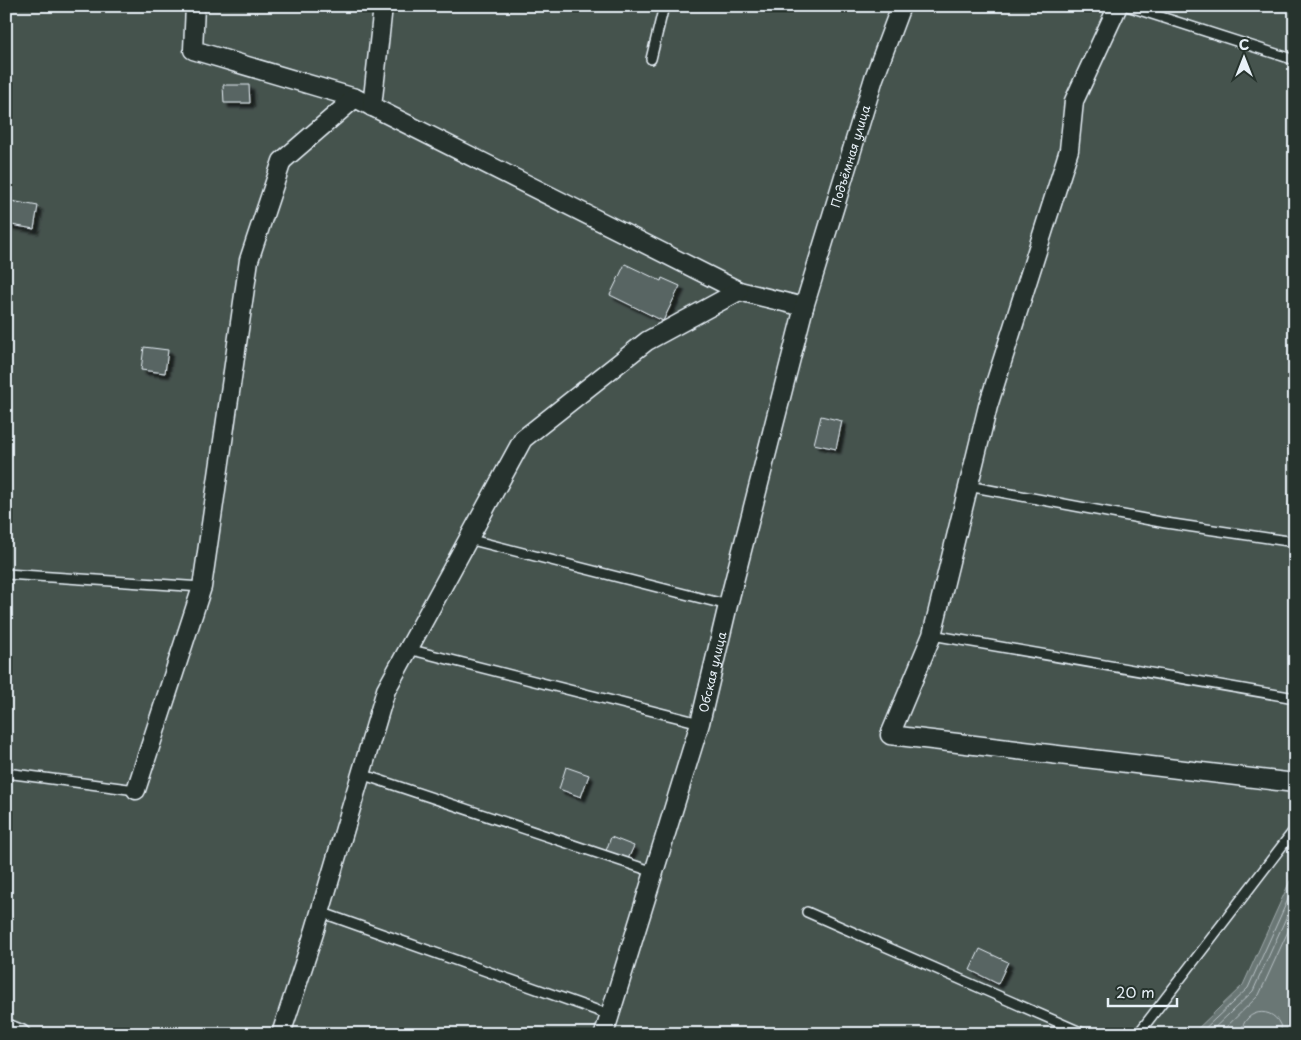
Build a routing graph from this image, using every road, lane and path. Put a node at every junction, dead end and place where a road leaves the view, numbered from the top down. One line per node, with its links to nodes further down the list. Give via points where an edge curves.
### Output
1 (195, 6): 9 (street, via 193,50)
2 (383, 6): 10 (street)
3 (664, 6): 7 (lane)
4 (901, 6): 12 (street, Подъёмная улица, via 874,78)
5 (1118, 6): 13 (street, via 1074,101 1069,150 988,406)
6 (1127, 6): 8 (lane)
7 (651, 58)
8 (1295, 60)
9 (355, 98): 10 (street); 17 (street, via 282,161 249,260)
10 (372, 107): 11 (street)
11 (739, 292): 12 (street); 14 (street, via 647,341 523,439)
12 (804, 307): 18 (street, Обская улица)
13 (968, 486): 15 (lane); 19 (street)
14 (468, 539): 18 (lane); 20 (street)
15 (1295, 542)
16 (6, 574): 17 (lane)
17 (202, 587): 26 (street)
18 (728, 604): 22 (street, Обская улица)
19 (932, 635): 21 (lane); 25 (street, via 890,735)
20 (408, 649): 22 (lane); 24 (street, via 386,690)
21 (1295, 698)
22 (700, 723): 28 (street, Обская улица)
23 (6, 773): 26 (lane)
24 (361, 774): 28 (lane); 29 (street)
25 (1295, 784)
26 (136, 790)
27 (1295, 829): 37 (lane)
28 (654, 872): 31 (street, Обская улица)
29 (320, 912): 31 (lane); 34 (street)
30 (807, 912): 36 (lane)
31 (610, 1015): 35 (street, Обская улица)
32 (6, 1028): 33 (street)
33 (21, 1034)
34 (281, 1034)
35 (604, 1034)
36 (1084, 1034)
37 (1138, 1034)

